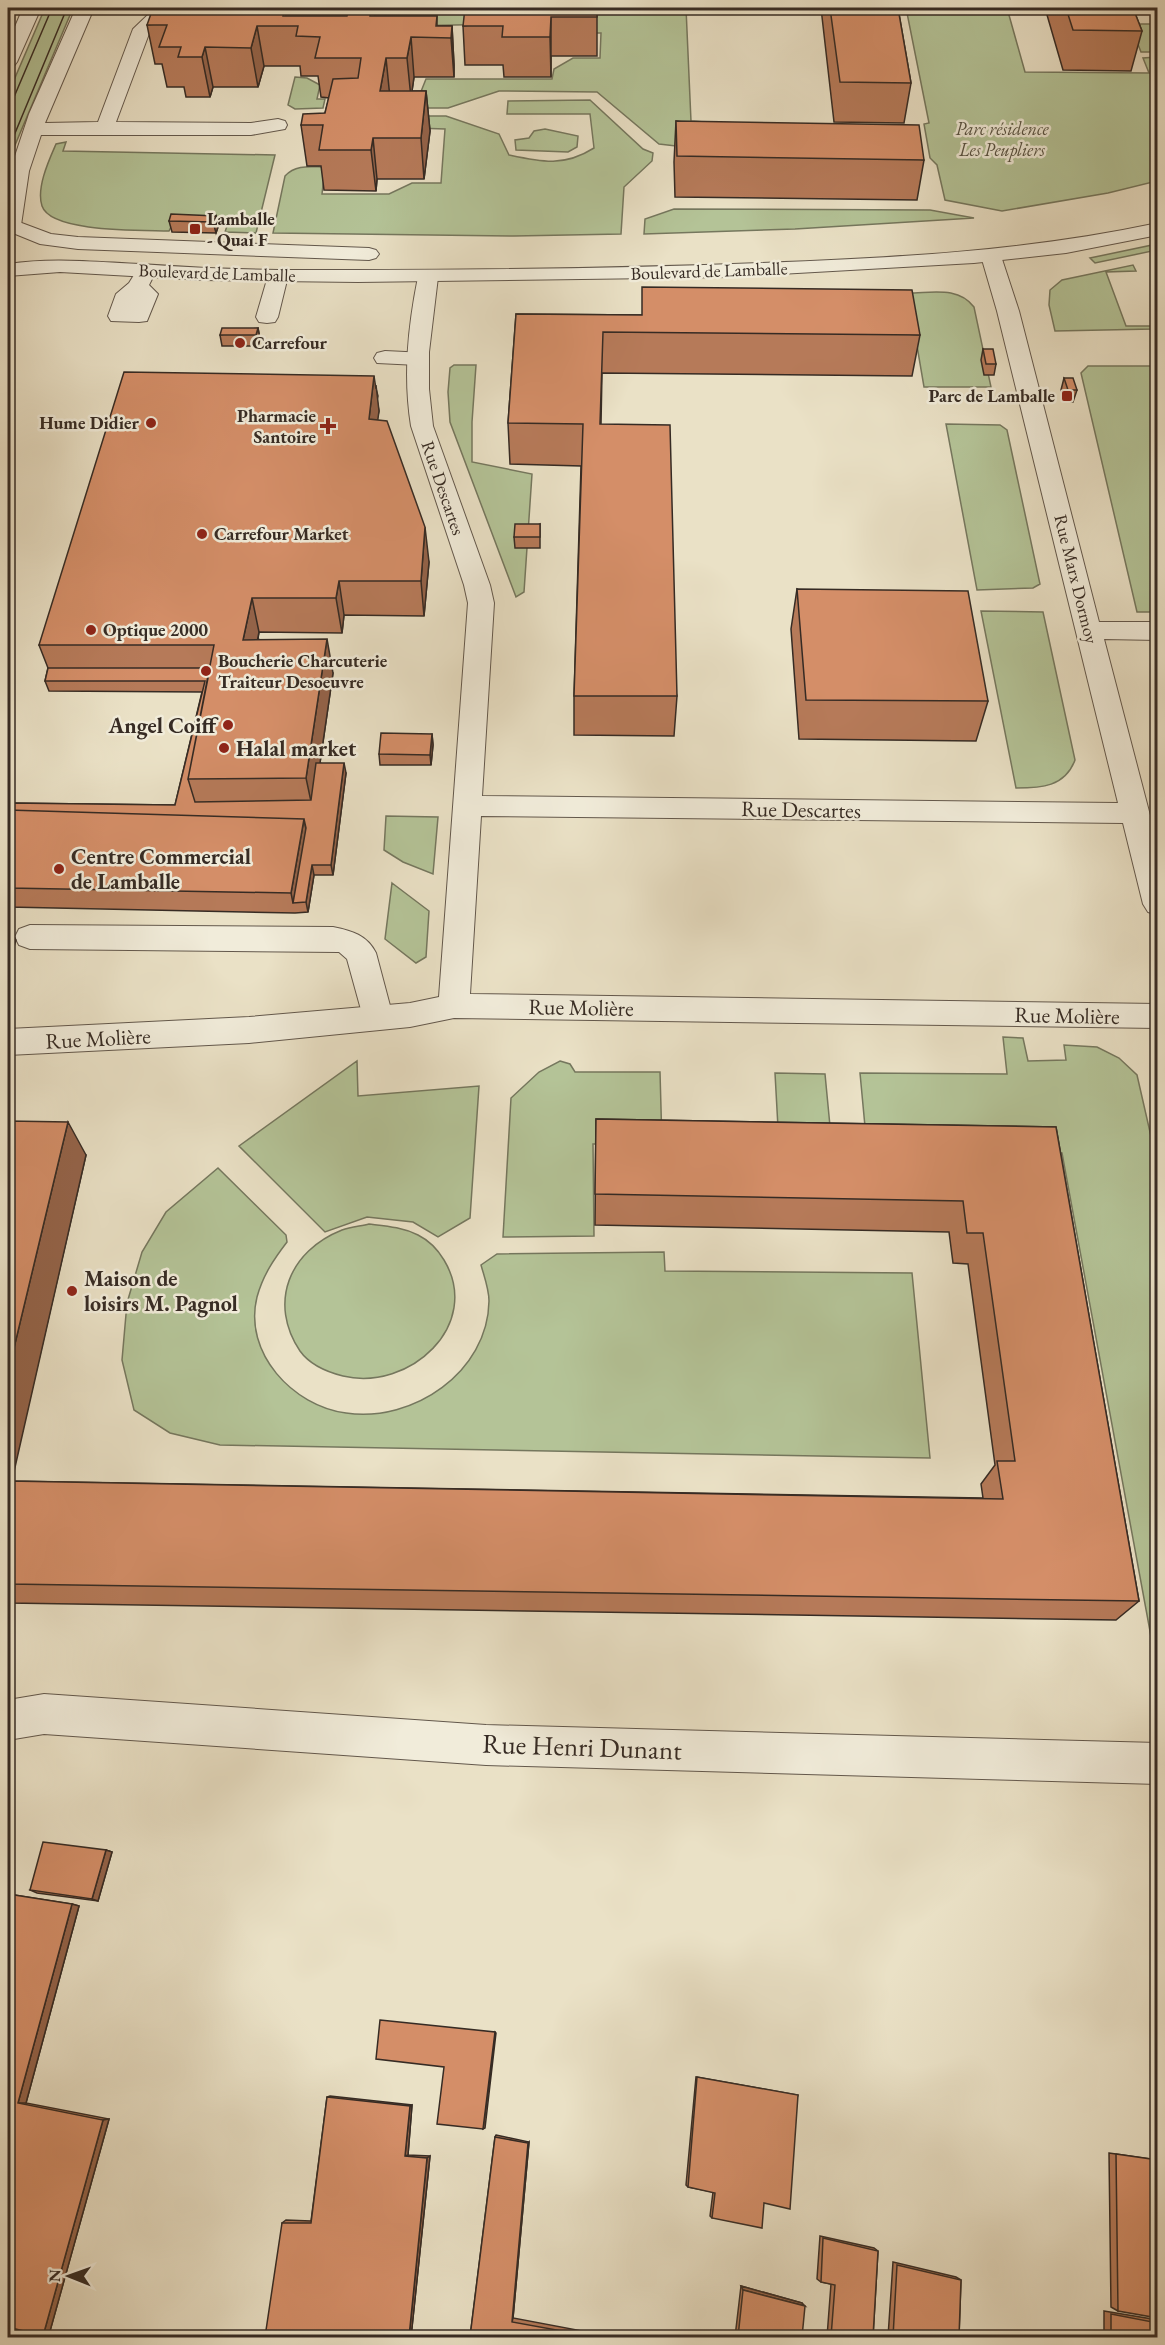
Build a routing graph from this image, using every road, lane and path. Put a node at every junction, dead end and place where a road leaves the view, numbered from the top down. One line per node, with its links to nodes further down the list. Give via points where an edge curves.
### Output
1 (32, 8): 6 (street)
2 (85, 8): 9 (street)
3 (164, 8): 4 (street)
4 (142, 28): 5 (street); 8 (street)
5 (163, 29)
6 (8, 62)
7 (278, 124): 8 (street, via 251,129)
8 (105, 128): 9 (street)
9 (34, 129): 11 (street)
10 (1087, 223): 13 (street, Boulevard de Lamballe)
11 (9, 224): 14 (street, Boulevard de Lamballe, via 47,240 78,243); 15 (street, via 20,238 20,245)
12 (1158, 229): 13 (street, Boulevard de Lamballe, via 1068,248)
13 (987, 247): 16 (street, Boulevard de Lamballe, via 892,263 604,275); 24 (street, Rue Marx Dormoy, via 1008,311)
14 (393, 255)
15 (8, 260)
16 (432, 263): 18 (street, Boulevard de Lamballe); 23 (street, Rue Descartes)
17 (8, 270): 19 (street, Boulevard de Lamballe, via 53,265)
18 (278, 276): 19 (street, Boulevard de Lamballe); 21 (street)
19 (142, 279): 20 (street, via 147,294)
20 (129, 316)
21 (267, 317)
22 (385, 358): 23 (street)
23 (418, 358): 26 (street, Rue Descartes, via 422,426 481,603)
24 (1088, 630): 25 (street); 27 (street, Rue Marx Dormoy)
25 (1158, 630)
26 (468, 806): 27 (street, Rue Descartes); 30 (street, Rue Descartes)
27 (1134, 813): 28 (street, Rue Marx Dormoy)
28 (1158, 904)
29 (30, 937): 32 (street, via 348,942 361,953)
30 (454, 1005): 31 (street, Rue Molière); 32 (street, Rue Molière, via 410,1015)
31 (1158, 1016)
32 (378, 1017): 33 (street, Rue Molière, via 249,1030)
33 (8, 1042)
34 (8, 1720): 35 (street, Rue Henri Dunant, via 44,1714 486,1745)
35 (1158, 1764)

